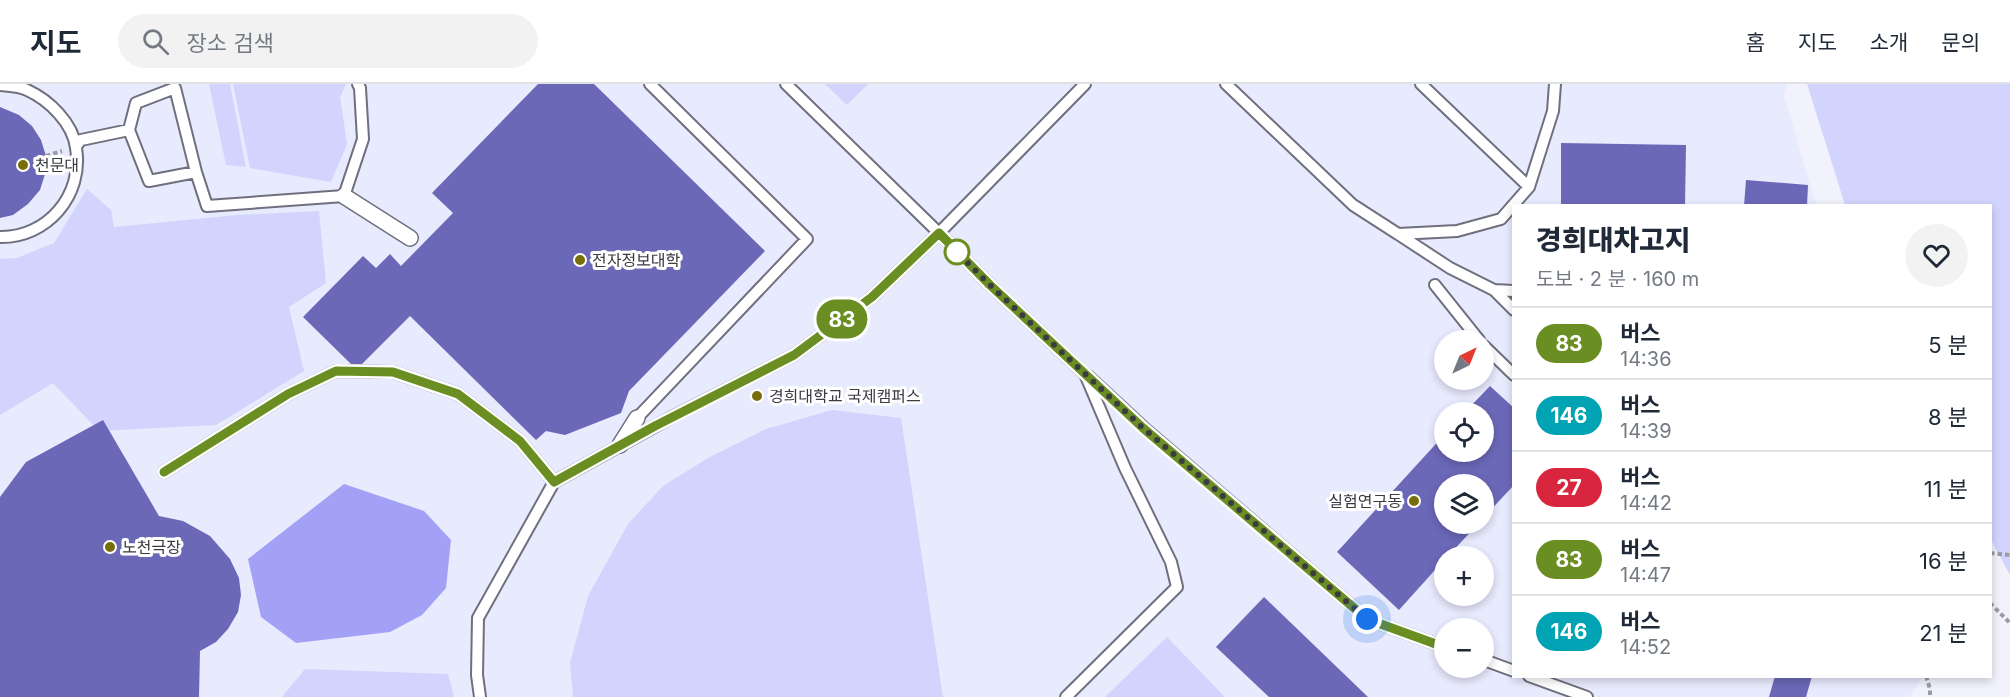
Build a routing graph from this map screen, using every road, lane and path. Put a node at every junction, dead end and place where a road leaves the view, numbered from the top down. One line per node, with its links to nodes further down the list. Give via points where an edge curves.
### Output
1 (358, 84): 13 (lane, via 363,139)
2 (650, 84): 28 (lane, via 807,239)
3 (786, 84): 16 (lane)
4 (1084, 84): 16 (lane)
5 (1226, 84): 17 (lane, via 1353,205)
6 (1421, 84): 12 (lane)
7 (1555, 84): 12 (lane, via 1553,111)
8 (0, 85): 10 (lane, via 26,89 48,102 65,121)
9 (129, 130): 10 (lane, via 81,140); 11 (lane, via 149,181); 11 (lane, via 136,104 175,88)
10 (76, 146): 18 (lane, via 77,169 70,194 56,214 37,230)
11 (196, 172): 13 (lane, via 207,206)
12 (1529, 187): 14 (lane)
13 (344, 196): 19 (street)
14 (1515, 204)
15 (1512, 207): 17 (lane, via 1502,219 1457,231)
16 (939, 233): 27 (lane); 29 (lane, via 872,297 794,355)
17 (1398, 234): 21 (lane, via 1450,268)
18 (0, 237)
19 (410, 238)
20 (1435, 285): 24 (lane)
21 (1494, 290): 22 (lane); 23 (lane)
22 (1512, 291)
23 (1512, 308)
24 (1471, 330)
25 (1494, 356): 26 (lane)
26 (1512, 373)
27 (1085, 374): 36 (lane, via 1367,619); 42 (lane, via 1171,562 1177,587)
28 (637, 418): 29 (street)
29 (620, 445): 31 (lane)
30 (164, 472): 31 (lane, via 288,394 336,371 393,372 458,394 520,441)
31 (554, 482): 41 (lane, via 478,618)
32 (1992, 553): 33 (path)
33 (2010, 555)
34 (1992, 605): 35 (path)
35 (2010, 623)
36 (1434, 643)
37 (1494, 664): 38 (lane)
38 (1512, 670)
39 (1535, 678): 43 (lane)
40 (1927, 678): 44 (path)
41 (480, 697)
42 (1066, 697)
43 (1587, 697)
44 (1930, 697)

